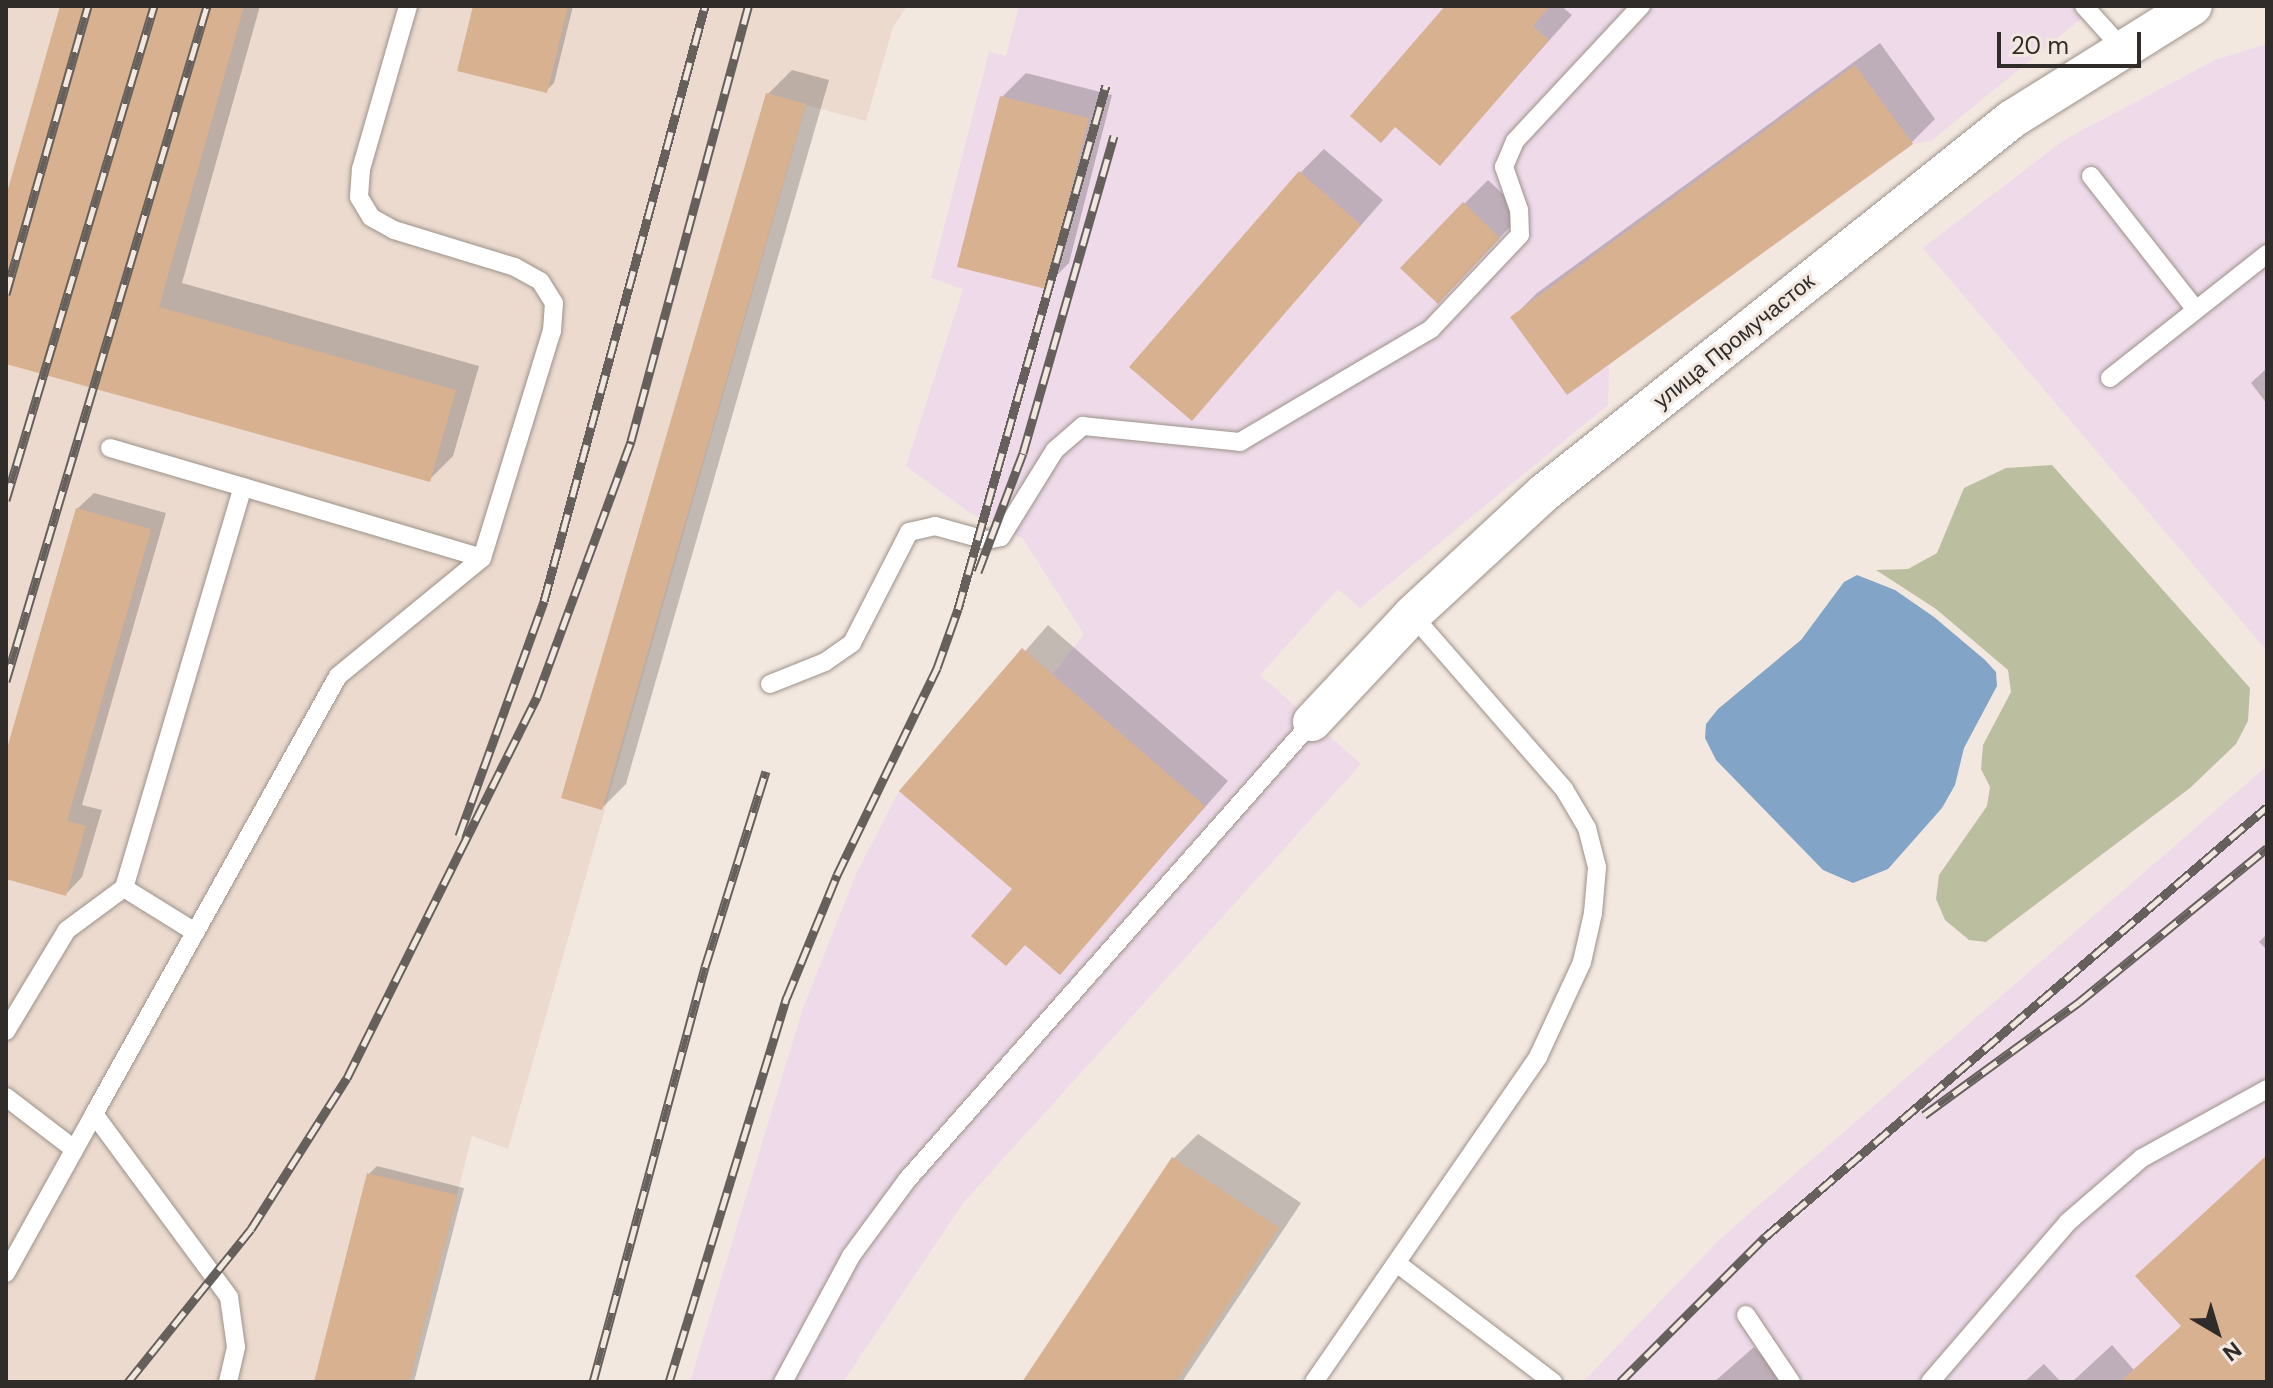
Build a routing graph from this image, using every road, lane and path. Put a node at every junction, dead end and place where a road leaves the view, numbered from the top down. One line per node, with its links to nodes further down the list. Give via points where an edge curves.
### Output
1 (408, 6): 12 (lane, via 361,169 359,197 371,217 394,230 515,267 540,281 554,303 552,331)
2 (1641, 6): 14 (lane, via 1515,141 1504,167 1519,210 1520,235 1431,329 1240,442 1083,426 1055,450 997,541 935,526 909,532 852,643 825,662)
3 (2084, 6): 5 (lane)
4 (2193, 6): 5 (street, улица Промучасток)
5 (2122, 48): 13 (street, улица Промучасток, via 2012,119 1926,187 1545,492)
6 (2091, 176): 8 (lane)
7 (2267, 254): 8 (lane)
8 (2196, 310): 9 (lane)
9 (2110, 378)
10 (110, 448): 11 (lane)
11 (243, 487): 12 (lane); 16 (lane)
12 (482, 558): 17 (lane, via 338,676)
13 (1412, 615): 15 (street, улица Промучасток); 23 (lane, via 1564,789 1587,828 1597,867 1582,962 1564,1010)
14 (770, 684)
15 (1312, 722): 27 (lane, via 907,1180 851,1256)
16 (124, 888): 17 (lane); 18 (lane, via 67,930)
17 (195, 932): 21 (lane)
18 (6, 1031)
19 (2267, 1089): 31 (lane, via 2142,1158 2068,1222)
20 (6, 1097): 22 (lane)
21 (94, 1114): 22 (lane); 26 (lane, via 229,1297 236,1347)
22 (74, 1149): 24 (lane)
23 (1398, 1264): 28 (lane); 29 (lane)
24 (6, 1273)
25 (1746, 1315): 30 (lane)
26 (228, 1382)
27 (783, 1382)
28 (1314, 1382)
29 (1553, 1382)
30 (1791, 1382)
31 (1930, 1382)

